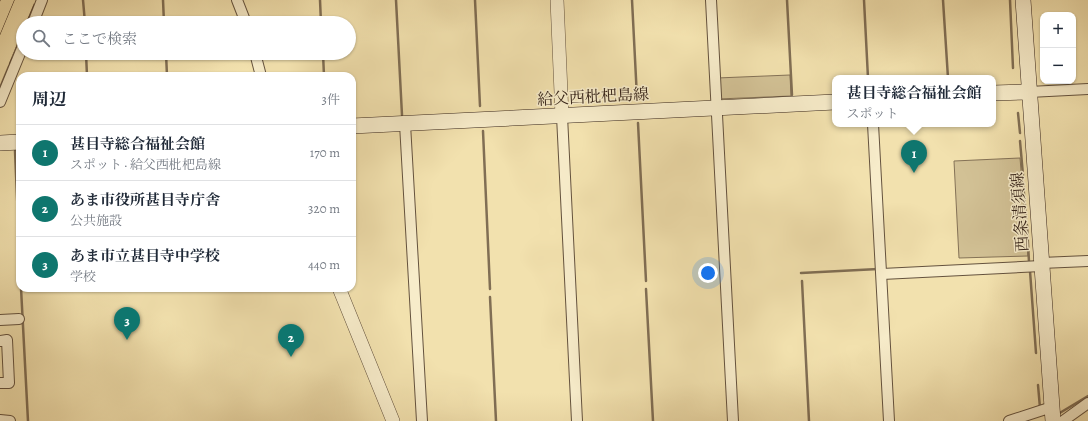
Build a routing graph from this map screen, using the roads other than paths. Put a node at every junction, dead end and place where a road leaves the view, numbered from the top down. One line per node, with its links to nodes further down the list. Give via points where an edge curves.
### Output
1 (11, 0): 10 (highway)
2 (237, 0): 9 (street)
3 (557, 0): 24 (street)
4 (711, 0): 23 (street)
5 (1023, 0): 19 (main road, 西条清須線)
6 (37, 1): 7 (highway, bridge); 8 (street)
7 (28, 16)
8 (34, 16)
9 (243, 16)
10 (0, 26)
11 (16, 34): 14 (highway, bridge)
12 (16, 46): 13 (street)
13 (0, 49)
14 (0, 60)
15 (17, 60): 21 (street)
16 (257, 60): 17 (street)
17 (260, 72)
18 (1088, 89): 19 (street)
19 (1029, 92): 20 (main road); 31 (main road, 西条清須線)
20 (996, 93)
21 (0, 102)
22 (832, 102): 23 (main road, 給父西枇杷島線)
23 (716, 108): 24 (main road, 給父西枇杷島線); 45 (street)
24 (562, 116): 25 (main road, 給父西枇杷島線); 44 (street)
25 (405, 124): 26 (main road, 給父西枇杷島線); 43 (street)
26 (356, 126)
27 (873, 127): 32 (street)
28 (16, 142): 29 (main road)
29 (0, 143)
30 (1088, 261): 31 (street)
31 (1041, 265): 32 (street); 39 (main road, 西条清須線)
32 (882, 274): 46 (street)
33 (341, 292): 42 (street)
34 (0, 320): 35 (street)
35 (19, 320)
36 (0, 341): 37 (street, via 8,340 9,383)
37 (0, 383)
38 (1088, 404): 39 (street)
39 (1055, 415): 47 (street)
40 (0, 420): 41 (street)
41 (10, 421)
42 (393, 421)
43 (422, 421)
44 (577, 421)
45 (733, 421)
46 (889, 421)
47 (1009, 421)

